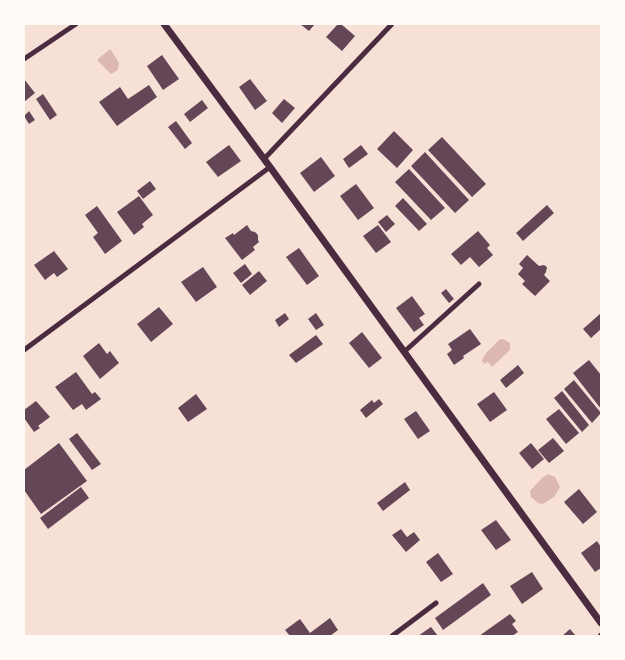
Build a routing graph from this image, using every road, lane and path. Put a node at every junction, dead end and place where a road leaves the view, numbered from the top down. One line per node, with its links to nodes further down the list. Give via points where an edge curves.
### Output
1 (76, 24): 4 (street)
2 (164, 24): 5 (street)
3 (392, 24): 5 (street)
4 (24, 60)
5 (264, 159): 6 (street)
6 (270, 167): 8 (street); 9 (street)
7 (479, 284): 9 (street)
8 (24, 350)
9 (404, 352): 11 (street)
10 (436, 603): 12 (street)
11 (601, 624)
12 (392, 636)

